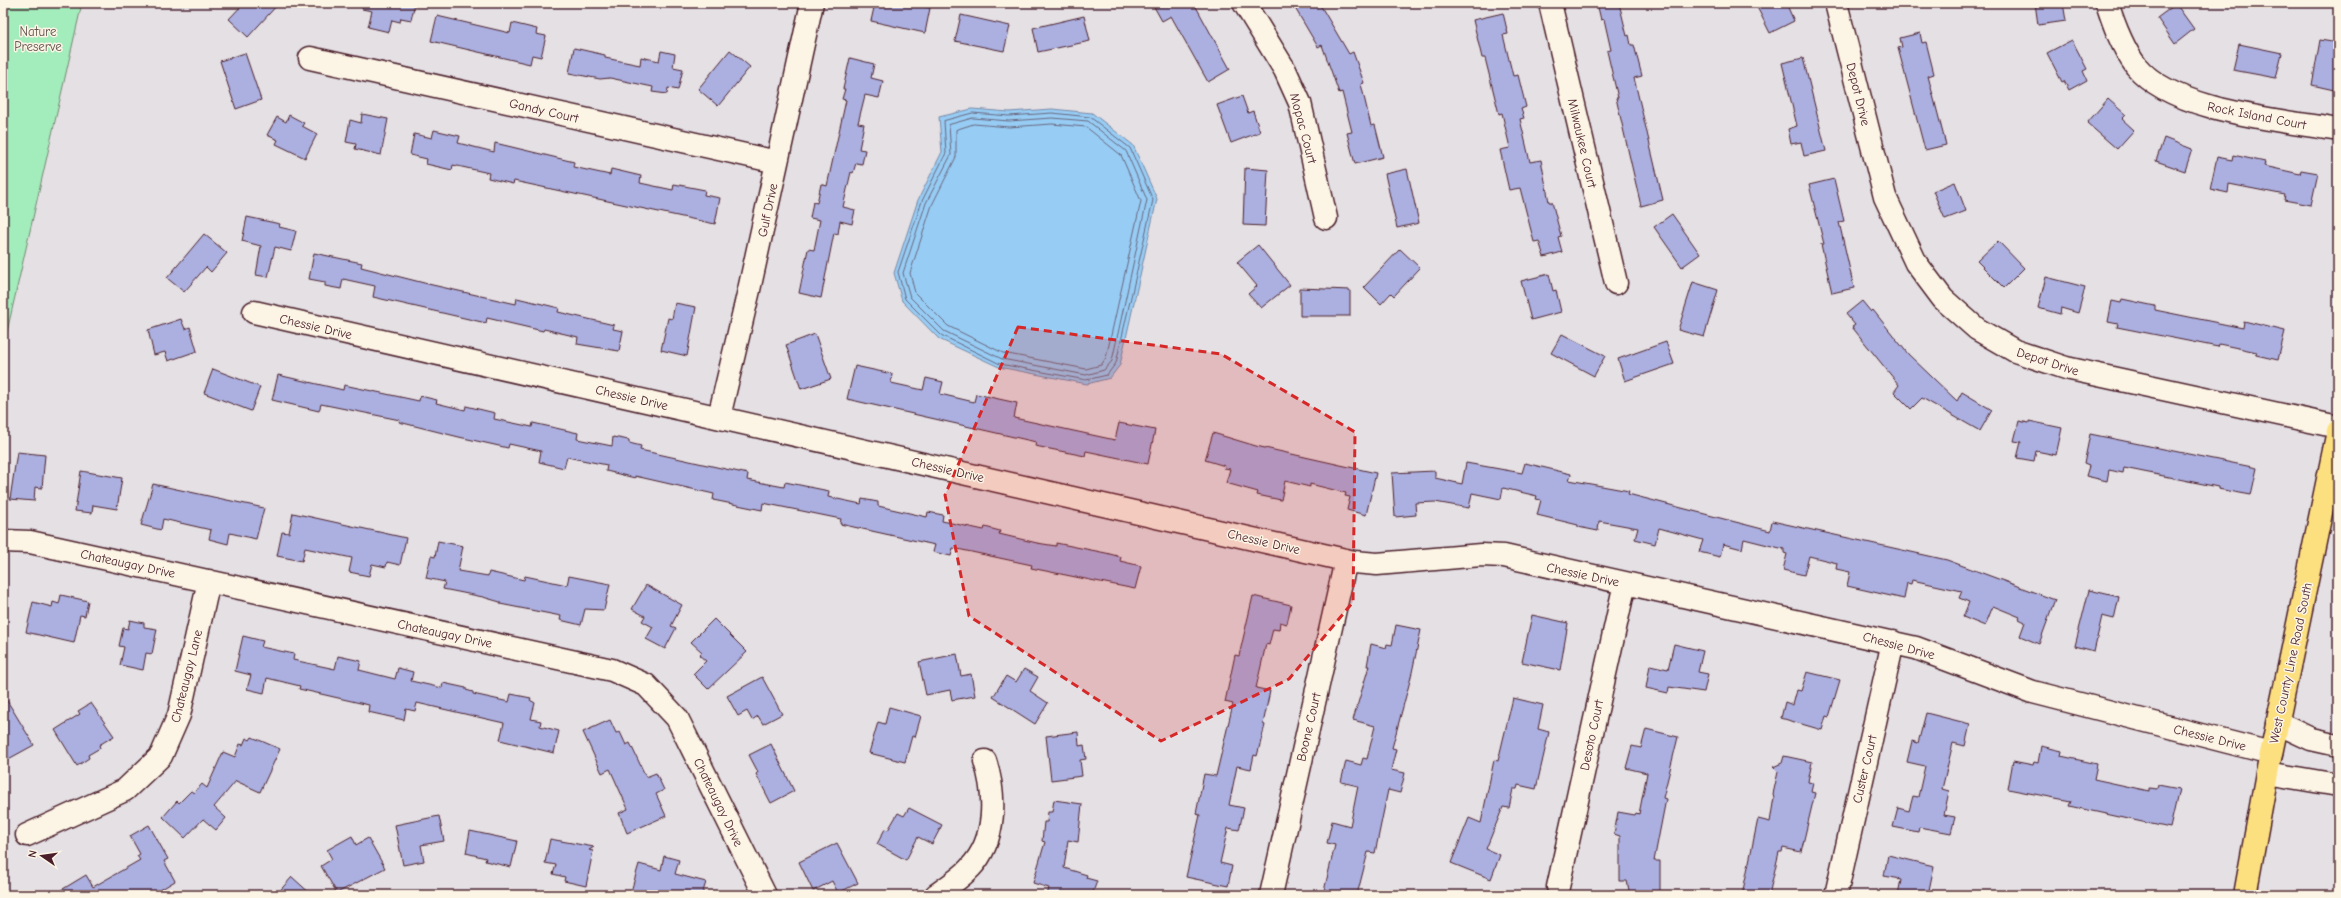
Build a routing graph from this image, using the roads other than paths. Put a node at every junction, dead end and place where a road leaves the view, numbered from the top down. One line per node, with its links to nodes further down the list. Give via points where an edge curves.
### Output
1 (812, 3): 8 (street, Gulf Drive)
2 (1244, 3): 9 (street, Mopac Court, via 1285,70 1300,104)
3 (1550, 3): 10 (street, Milwaukee Court)
4 (1836, 3): 13 (street, Depot Drive, via 1885,197 1916,263 1943,299 1977,329 2015,351 2066,368)
5 (2107, 3): 7 (street, Rock Island Court, via 2122,45 2137,67 2158,85 2206,107)
6 (310, 58): 8 (street, Gandy Court)
7 (2338, 130)
8 (777, 162): 12 (street, Gulf Drive)
9 (1326, 218)
10 (1616, 283)
11 (254, 312): 12 (street, Chessie Drive)
12 (719, 416): 16 (street, Chessie Drive)
13 (2338, 428)
14 (2338, 431): 20 (main road, West County Line Road South)
15 (3, 541): 17 (street, Chateaugay Drive, via 30,542)
16 (1346, 560): 18 (street, Chessie Drive, via 1377,564 1496,556); 29 (street, Boone Court)
17 (209, 581): 25 (street, Chateaugay Lane, via 179,715 161,756 125,790); 27 (street, Chateaugay Drive, via 612,670 646,685 677,718)
18 (1625, 583): 19 (street, Chessie Drive); 26 (street, Desoto Court)
19 (1893, 642): 23 (street, Chessie Drive, via 1930,652 2034,692); 30 (street, Custer Court)
20 (2277, 723): 21 (street, via 2311,739); 23 (main road, West County Line Road South)
21 (2338, 744)
22 (985, 761): 28 (street, via 992,782 992,820 985,845 971,868)
23 (2269, 763): 24 (street, Chessie Drive); 31 (main road, West County Line Road South)
24 (2338, 785)
25 (27, 835)
26 (1558, 887)
27 (765, 895)
28 (936, 895)
29 (1271, 895)
30 (1836, 895)
31 (2245, 895)

